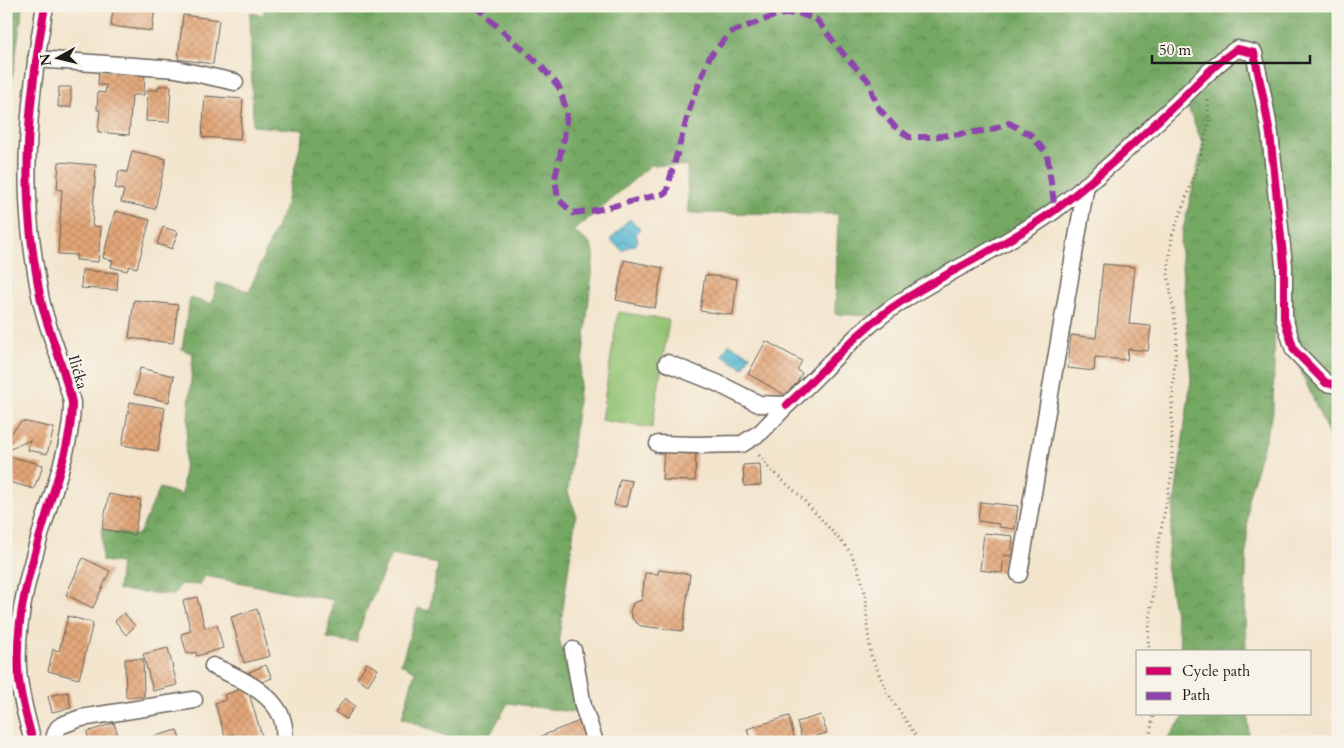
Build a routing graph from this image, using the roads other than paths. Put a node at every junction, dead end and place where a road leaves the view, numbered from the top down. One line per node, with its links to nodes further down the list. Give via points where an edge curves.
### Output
1 (44, 6): 2 (street, Ilićka)
2 (36, 59): 3 (street, via 176,69); 13 (street, Ilićka, via 29,130 28,197 34,264 42,309 72,401 68,436 38,542 18,635 18,670)
3 (234, 82)
4 (1086, 184): 6 (street, via 1120,156 1219,61 1236,50 1254,54 1270,134 1284,265 1284,318 1294,350 1326,383); 7 (street, via 1055,210 1001,245 901,302 857,335); 9 (street)
5 (667, 363): 7 (street, via 759,404)
6 (1338, 385)
7 (787, 405): 8 (street, via 761,432 742,444)
8 (658, 444)
9 (1019, 574)
10 (573, 650): 16 (street, via 583,706)
11 (213, 666): 15 (street, via 237,676 270,699 283,722)
12 (194, 700): 14 (street, via 81,718 58,728)
13 (32, 742)
14 (55, 742)
15 (285, 742)
16 (595, 742)

